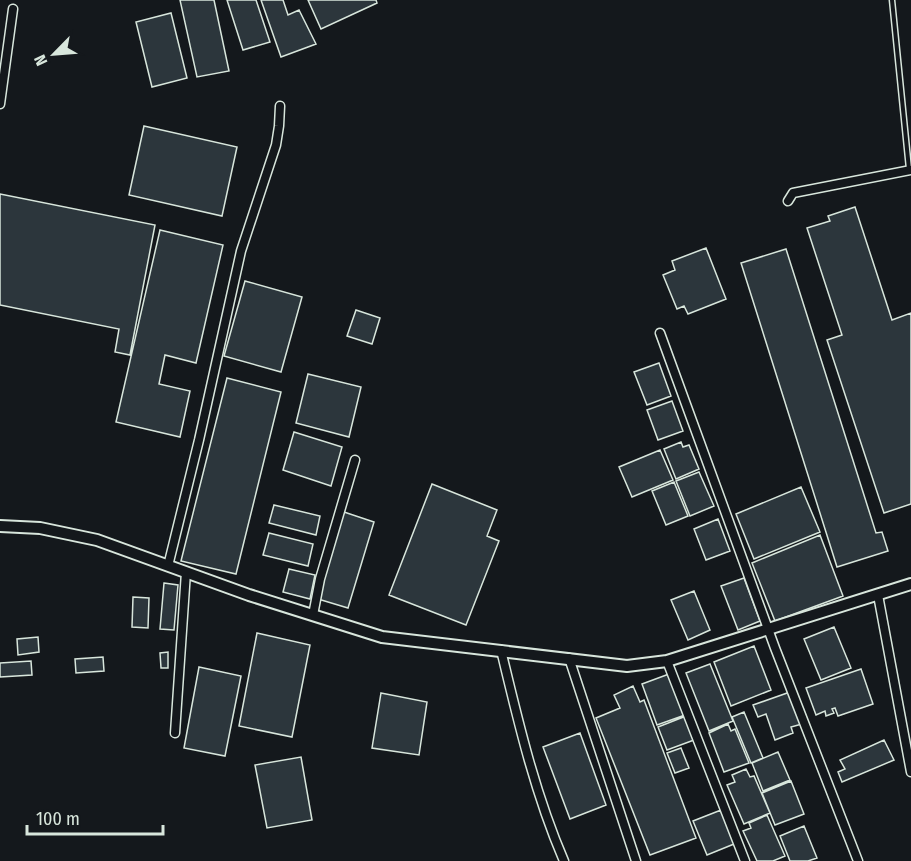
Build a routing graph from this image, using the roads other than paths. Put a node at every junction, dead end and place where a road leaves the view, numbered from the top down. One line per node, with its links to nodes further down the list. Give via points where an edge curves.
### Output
1 (892, 0): 5 (lane)
2 (13, 9): 3 (street)
3 (0, 104)
4 (279, 106): 10 (street, via 276,145 241,251)
5 (910, 170): 6 (street, via 793,193)
6 (788, 201)
7 (660, 333): 15 (street)
8 (355, 460): 14 (street)
9 (0, 526): 10 (street, via 40,528 97,540)
10 (168, 566): 11 (street)
11 (186, 572): 14 (street); 19 (street)
12 (911, 584): 13 (street)
13 (878, 595): 15 (street); 20 (street)
14 (313, 615): 16 (street, via 381,637)
15 (768, 630): 18 (street); 24 (street)
16 (501, 650): 17 (street); 21 (street, via 550,830)
17 (569, 658): 18 (street, via 627,666); 22 (street)
18 (667, 661): 23 (street)
19 (175, 733)
20 (911, 772)
21 (564, 861)
22 (636, 861)
23 (745, 861)
24 (858, 861)

